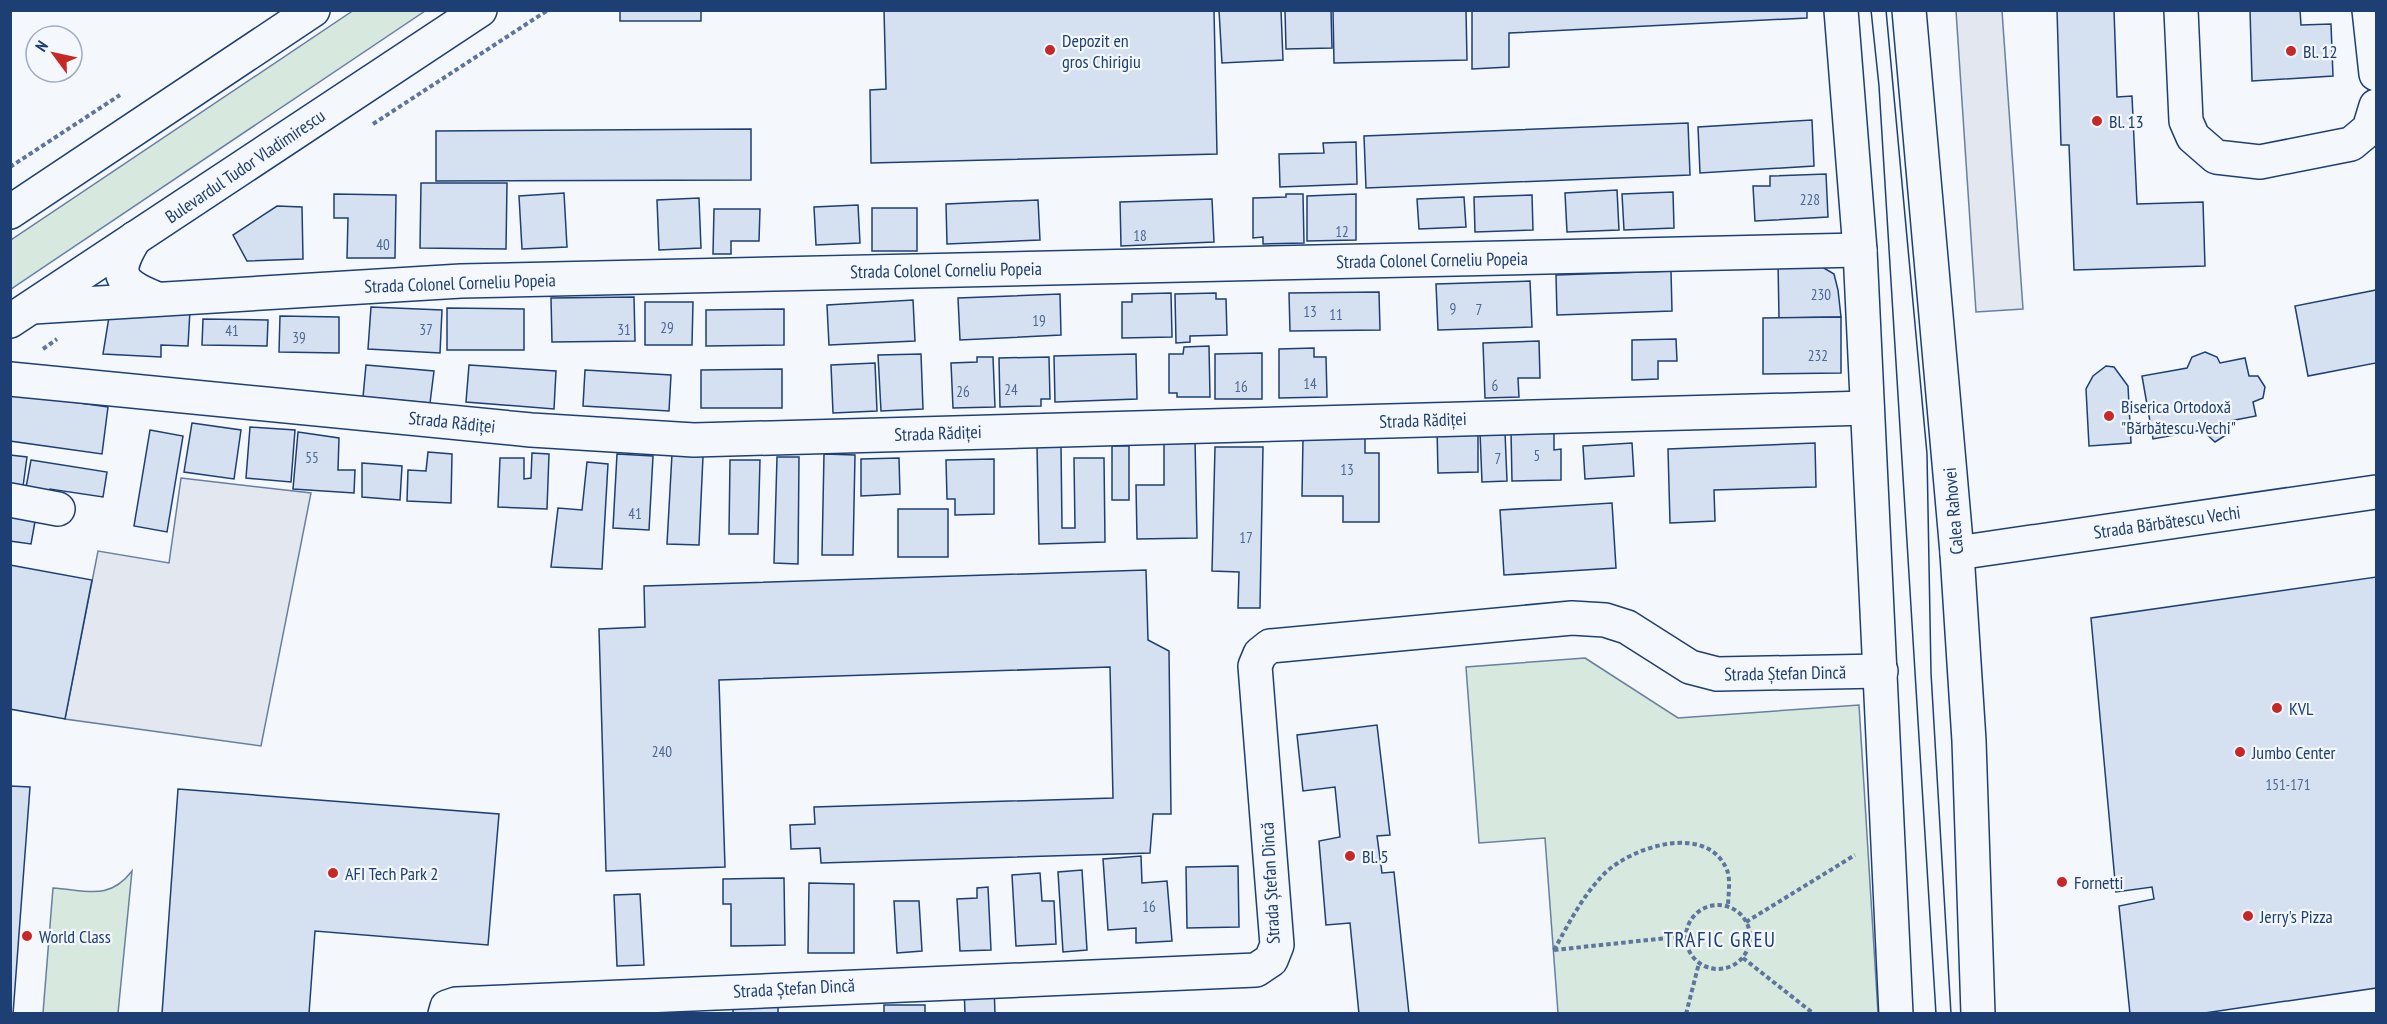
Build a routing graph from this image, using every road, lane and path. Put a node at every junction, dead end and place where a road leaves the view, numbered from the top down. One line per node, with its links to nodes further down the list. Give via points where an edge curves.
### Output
1 (313, 10): 11 (street)
2 (480, 10): 12 (street, Bulevardul Tudor Vladimirescu)
3 (548, 10): 10 (path)
4 (1841, 10): 13 (street)
5 (1909, 10): 21 (street, Calea Rahovei)
6 (2181, 10): 9 (street, via 2186,121 2193,137 2216,157 2260,162 2352,144 2369,129)
7 (2369, 10): 8 (street)
8 (2376, 75)
9 (2376, 106)
10 (365, 130)
11 (10, 212)
12 (135, 238): 14 (street, via 123,257 120,271 127,284); 15 (street, Bulevardul Tudor Vladimirescu)
13 (1860, 250): 14 (street, Strada Colonel Corneliu Popeia, via 461,281); 17 (street)
14 (155, 298): 15 (street, Strada Colonel Corneliu Popeia)
15 (17, 318)
16 (15, 377): 17 (street, Strada Rădiței, via 531,430 694,440)
17 (1867, 408): 22 (street)
18 (2376, 492): 21 (street, Strada Bărbătescu Vechi)
19 (10, 500): 20 (street)
20 (57, 509)
21 (1957, 553): 33 (street, Calea Rahovei, via 1969,741)
22 (1881, 671): 29 (street, Strada Ștefan Dincă, via 1717,674 1690,667 1628,627 1605,620 1572,618 1270,646 1260,654 1255,666 1276,945 1271,960 1256,970 468,1003); 32 (street)
23 (1858, 853): 25 (path)
24 (1728, 907): 25 (path); 26 (path, via 1708,906 1700,911 1692,918); 26 (path, via 1727,870 1716,855 1700,846 1654,845 1607,872 1584,897 1554,950)
25 (1746, 922): 27 (path, via 1750,940)
26 (1686, 936): 28 (path, via 1692,956)
27 (1743, 958): 28 (path, via 1722,969); 31 (path)
28 (1699, 963): 30 (path)
29 (446, 1010)
30 (1686, 1014)
31 (1814, 1014)
32 (1896, 1014)
33 (1978, 1014)

